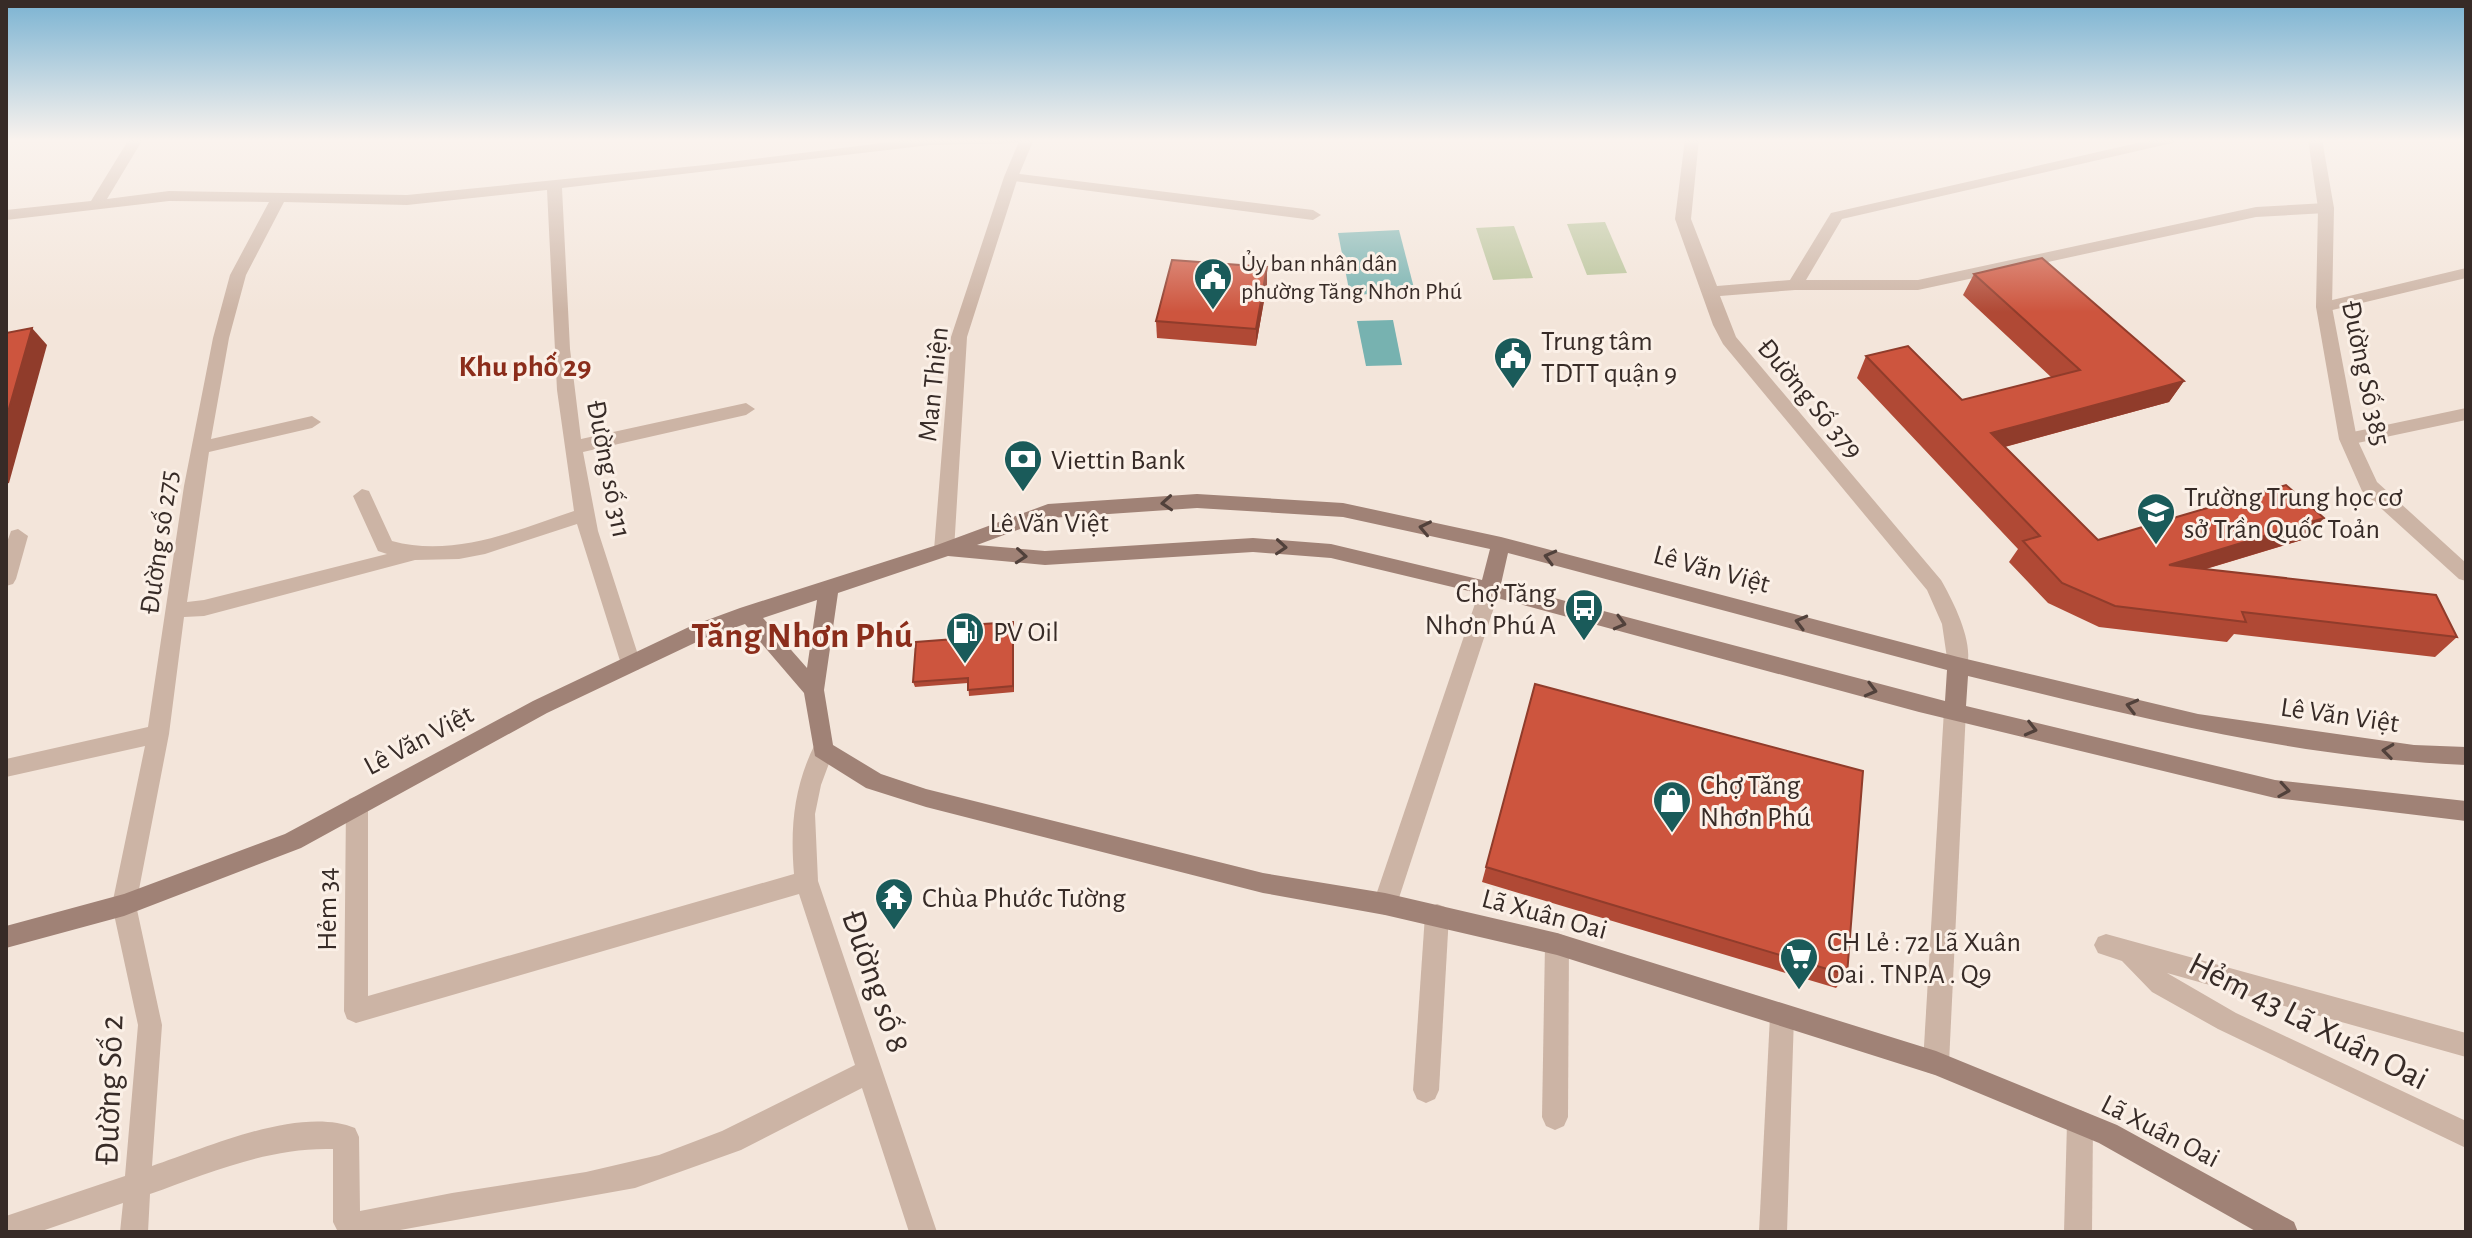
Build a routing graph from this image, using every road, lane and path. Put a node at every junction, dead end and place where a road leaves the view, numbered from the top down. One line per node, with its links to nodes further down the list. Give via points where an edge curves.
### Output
1 (100, 197): 12 (street)
2 (162, 197): 12 (street)
3 (254, 197): 4 (street)
4 (279, 197): 5 (street); 24 (street, Đường số 275, via 238,275)
5 (437, 197)
6 (554, 197): 25 (street, Đường số 311, via 557,296)
7 (1005, 197): 30 (street, Man Thiện, via 959,337)
8 (1168, 197): 15 (street)
9 (1686, 197): 18 (street, Đường Số 379, via 1683,219)
10 (1920, 197): 17 (street, via 1836,216)
11 (2324, 197): 13 (street, Đường Số 385)
12 (96, 204): 14 (street)
13 (2326, 208): 17 (street, via 2256,212 1918,285); 19 (street, Đường Số 385)
14 (6, 215)
15 (1313, 215)
16 (2466, 273): 19 (street)
17 (1795, 285): 18 (street)
18 (1711, 292): 39 (street, Đường Số 379, via 1729,340 1934,585 1950,612)
19 (2324, 307): 23 (street, Đường Số 385)
20 (746, 409): 25 (street)
21 (2466, 414): 23 (street)
22 (312, 422): 24 (street)
23 (2348, 439): 32 (street, Đường Số 385, via 2369,486)
24 (201, 447): 36 (street, Đường số 275)
25 (575, 447): 27 (street, Đường số 311)
26 (362, 496): 31 (street, via 385,546)
27 (585, 514): 31 (street, via 506,540); 38 (street, Đường số 311)
28 (18, 536): 33 (street)
29 (1501, 544): 30 (main road, Lê Văn Việt, one-way to 30, via 1343,510 1197,501 1048,511); 35 (main road); 39 (main road, Lê Văn Việt, one-way to 29)
30 (944, 550): 34 (main road, Lê Văn Việt); 35 (main road, Lê Văn Việt, one-way to 35, via 1045,558 1253,545 1331,551)
31 (411, 555): 36 (street, via 204,608)
32 (2466, 574)
33 (6, 579)
34 (829, 587): 37 (main road, Lê Văn Việt); 40 (main road)
35 (1490, 589): 41 (main road, Lê Văn Việt, one-way to 41); 49 (street)
36 (176, 610): 42 (street, Đường số 275)
37 (747, 613): 38 (main road, Lê Văn Việt); 40 (main road)
38 (631, 664): 46 (main road, Lê Văn Việt)
39 (1958, 665): 41 (main road); 44 (main road, Lê Văn Việt, one-way to 39, via 2414,754 2198,723)
40 (814, 690): 43 (main road)
41 (1955, 710): 47 (main road, Lê Văn Việt, one-way to 47, via 2275,789); 56 (street)
42 (158, 734): 45 (street); 50 (street, Đường số 275)
43 (823, 750): 48 (street, Đường số 8, via 807,787 800,827); 49 (main road, Lã Xuân Oai, via 874,781 926,798 1263,883)
44 (2466, 756)
45 (6, 768)
46 (357, 806): 48 (street, Hẻm 34, via 356,1011); 50 (main road, Lê Văn Việt, via 293,841)
47 (2466, 811)
48 (806, 881): 57 (street, Đường số 8)
49 (1385, 904): 51 (main road, Lã Xuân Oai)
50 (124, 905): 52 (main road, Lê Văn Việt); 62 (street, Đường Số 2, via 150,1025)
51 (1437, 915): 53 (main road, Lã Xuân Oai); 58 (street)
52 (6, 937)
53 (1557, 944): 54 (main road, Lã Xuân Oai); 59 (street)
54 (1782, 1016): 56 (main road, Lã Xuân Oai); 66 (street)
55 (2466, 1045): 61 (street, Hẻm 43 Lã Xuân Oai, via 2119,949 2161,984 2227,1021)
56 (1936, 1063): 60 (main road, Lã Xuân Oai)
57 (871, 1070): 62 (street, via 683,1161 539,1196 353,1226 347,1222 346,1137 272,1140); 65 (street, Đường số 8)
58 (1426, 1090)
59 (1555, 1117)
60 (2080, 1123): 67 (street); 68 (main road, Lã Xuân Oai, via 2187,1175)
61 (2466, 1135)
62 (139, 1183): 63 (street); 64 (street, Đường Số 2)
63 (6, 1230)
64 (134, 1232)
65 (923, 1232)
66 (1773, 1232)
67 (2078, 1232)
68 (2284, 1232)

